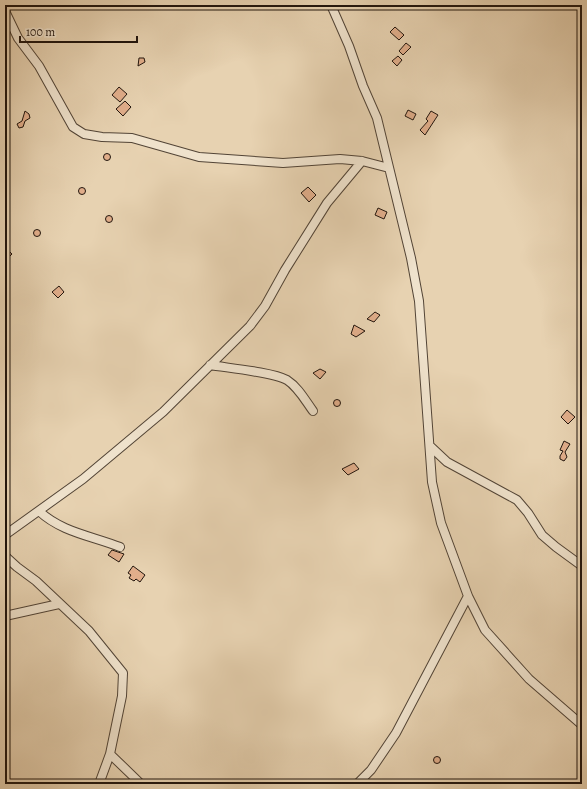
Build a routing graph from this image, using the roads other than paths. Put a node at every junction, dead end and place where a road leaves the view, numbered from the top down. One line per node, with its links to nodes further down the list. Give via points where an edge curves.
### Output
1 (332, 5): 4 (street, via 377,118)
2 (5, 11): 3 (street, via 18,38 39,66 78,132 102,137 132,138 199,156 225,159 282,163 319,159)
3 (362, 162): 4 (street); 5 (street, via 327,203 258,316)
4 (389, 168): 7 (street, via 419,300)
5 (210, 365): 6 (street, via 268,374 286,380 298,389); 8 (street, via 163,412 83,479)
6 (312, 411)
7 (430, 447): 12 (street, via 447,462 516,500 528,512 542,535); 13 (street, via 432,482 441,523)
8 (39, 511): 9 (street); 10 (street, via 61,527)
9 (5, 534)
10 (120, 547)
11 (5, 556): 14 (street)
12 (582, 566)
13 (468, 596): 16 (street, via 485,630 505,654 545,694); 20 (street, via 396,733 371,770)
14 (59, 604): 15 (street); 17 (street, via 89,631 123,672 122,696)
15 (5, 616)
16 (582, 724)
17 (110, 754): 18 (street); 19 (street)
18 (99, 784)
19 (142, 784)
20 (358, 784)

